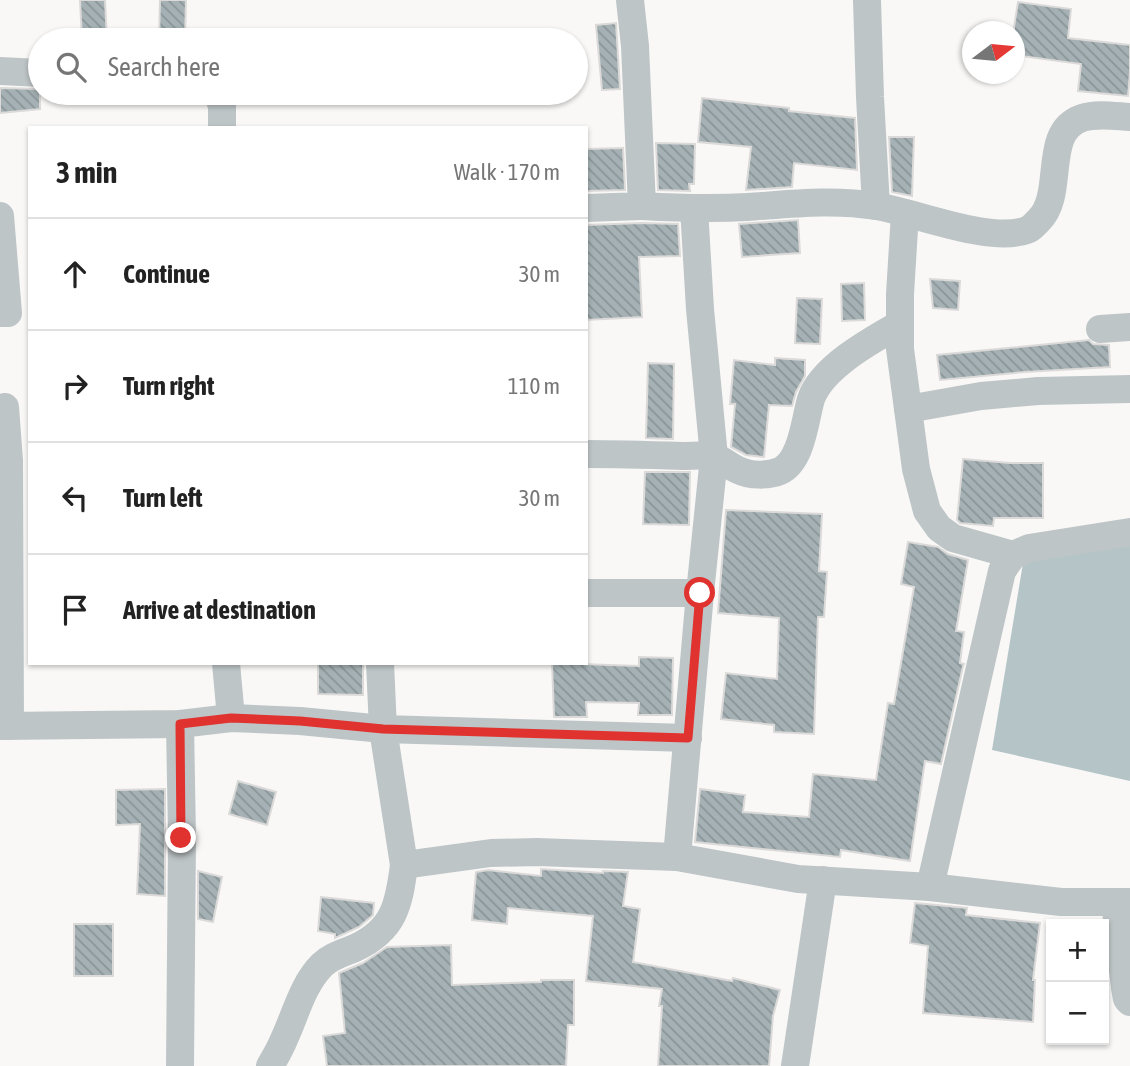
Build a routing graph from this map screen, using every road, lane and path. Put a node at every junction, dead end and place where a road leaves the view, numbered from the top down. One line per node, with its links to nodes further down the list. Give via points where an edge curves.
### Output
1 (631, 0): 8 (street)
2 (867, 0): 9 (street)
3 (0, 71): 4 (street)
4 (28, 72)
5 (221, 105): 7 (street)
6 (1130, 117): 12 (street, via 1096,115 1067,126 1059,141 1051,199 1029,230 988,233)
7 (222, 126)
8 (642, 206): 10 (street); 11 (street)
9 (876, 206): 11 (street, via 827,201); 12 (street)
10 (588, 208)
11 (694, 208): 22 (street)
12 (905, 213): 15 (street)
13 (0, 216): 14 (street, via 8,313)
14 (0, 313)
15 (900, 324): 20 (street); 22 (street, via 861,347 822,381 790,464 759,475)
16 (1130, 327): 17 (street)
17 (1100, 329)
18 (1130, 389): 20 (street, via 1038,391)
19 (5, 407): 31 (street, via 9,461)
20 (908, 408): 24 (street, via 924,501 939,528 953,538)
21 (588, 454): 22 (street)
22 (714, 457): 26 (street)
23 (1130, 532): 24 (street, via 1029,548)
24 (1013, 555): 37 (street, via 1002,571 996,593)
25 (588, 593): 26 (street)
26 (700, 593): 33 (street)
27 (226, 665): 29 (street)
28 (380, 665): 32 (street)
29 (231, 718): 30 (street); 32 (street)
30 (180, 724): 31 (street); 40 (street)
31 (5, 726)
32 (383, 729): 33 (street); 35 (street)
33 (688, 738): 34 (street)
34 (677, 857): 35 (street, via 502,853); 36 (street)
35 (404, 865): 41 (street, via 394,916 373,940 333,956 321,966)
36 (823, 880): 37 (street); 42 (street)
37 (930, 887): 38 (street, via 1061,902)
38 (1123, 902): 39 (street, via 1125,988)
39 (1130, 1002)
40 (180, 1066)
41 (271, 1066)
42 (795, 1066)

